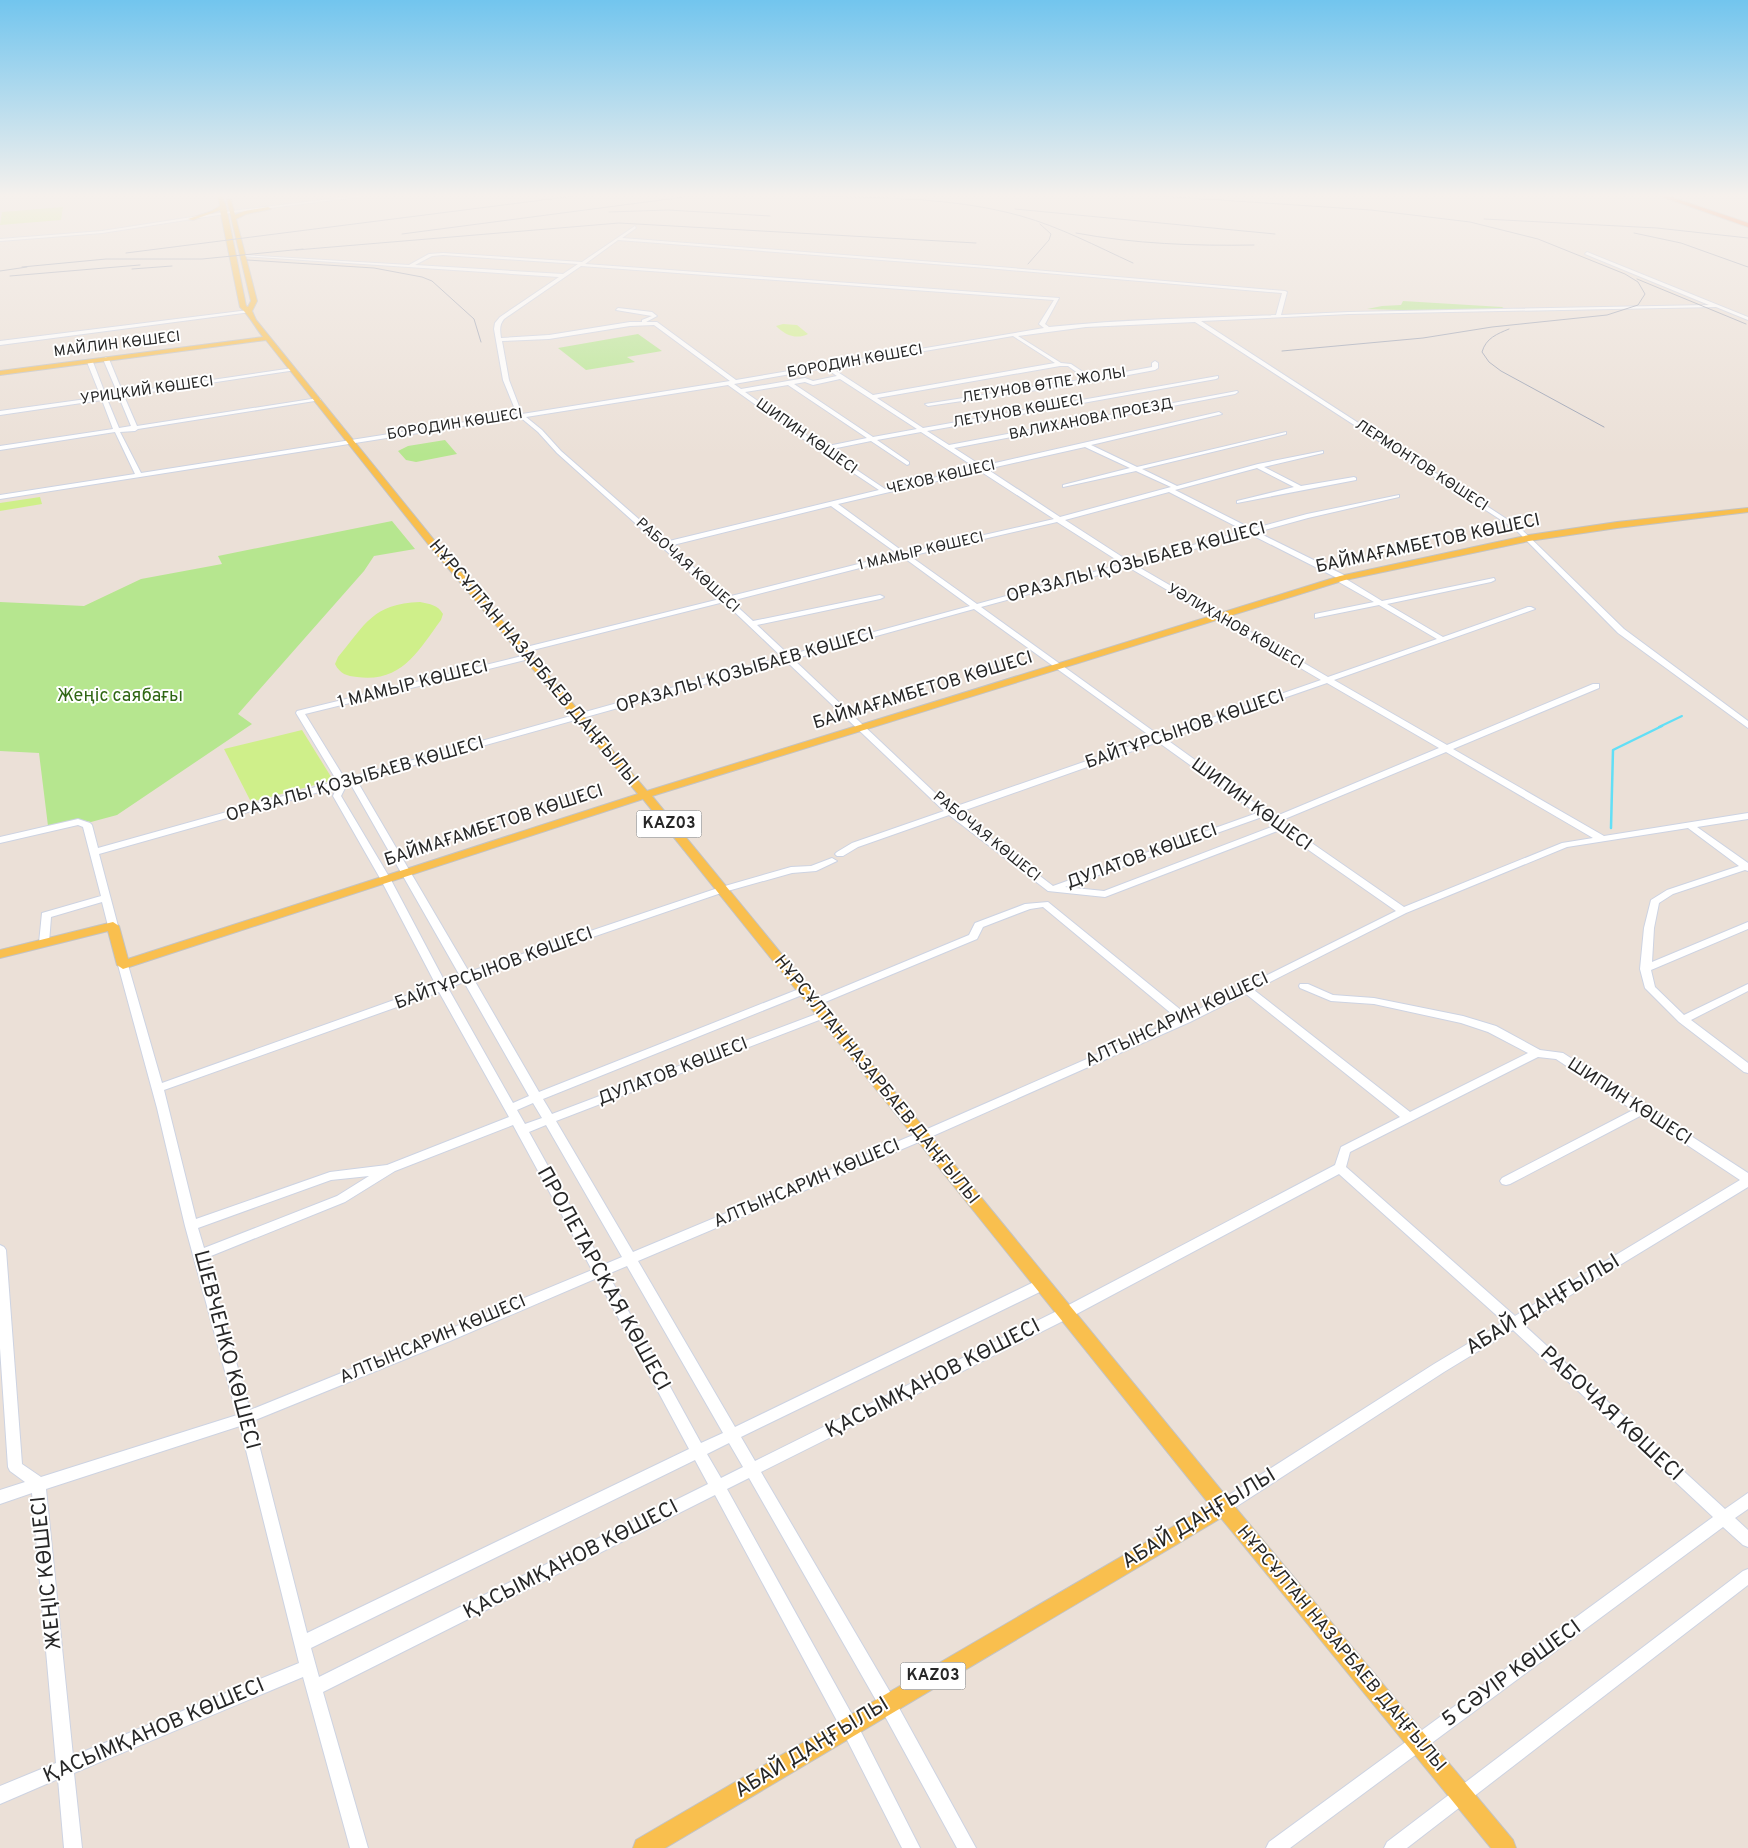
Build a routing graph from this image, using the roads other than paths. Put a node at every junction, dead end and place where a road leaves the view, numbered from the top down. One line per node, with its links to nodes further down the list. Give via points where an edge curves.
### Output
1 (237, 282): 9 (main road, НҰРСҰЛТАН НАЗАРБАЕВ ДАҢҒЫЛЫ / KАZ03, via 243,307)
2 (249, 282): 9 (main road, via 254,301)
3 (556, 282): 19 (street, РАБОЧАЯ КӨШЕСІ, via 502,318 496,329)
4 (830, 282): 16 (street, via 1057,299 1042,324)
5 (1171, 282): 10 (street, via 1285,292)
6 (1659, 282): 7 (street)
7 (1717, 306): 10 (street, БОРОДИН КӨШЕСІ); 13 (street)
8 (618, 309): 11 (street)
9 (249, 311): 18 (main road, НҰРСҰЛТАН НАЗАРБАЕВ ДАҢҒЫЛЫ / KАZ03); 20 (street)
10 (1278, 315): 12 (street, БОРОДИН КӨШЕСІ)
11 (655, 316): 14 (street); 15 (street)
12 (1194, 319): 16 (street, БОРОДИН КӨШЕСІ); 73 (street, ЛЕРМОНТОВ КӨШЕСІ)
13 (1748, 319)
14 (641, 323): 15 (street); 19 (street, via 549,337)
15 (653, 323): 31 (street, ШИПИН КӨШЕСІ)
16 (1048, 329): 17 (street, БОРОДИН КӨШЕСІ)
17 (1014, 335): 24 (street); 26 (street, БОРОДИН КӨШЕСІ)
18 (268, 338): 21 (main road, МАЙЛИН КӨШЕСІ); 25 (main road, НҰРСҰЛТАН НАЗАРБАЕВ ДАҢҒЫЛЫ / KАZ03)
19 (499, 340): 43 (street, РАБОЧАЯ КӨШЕСІ, via 506,380)
20 (0, 343)
21 (106, 360): 22 (main road, МАЙЛИН КӨШЕСІ); 35 (street)
22 (90, 362): 27 (main road, МАЙЛИН КӨШЕСІ); 36 (street)
23 (1156, 363): 30 (street, ЛЕТУНОВ ӨТПЕ ЖОЛЫ, via 1155,368)
24 (1060, 364): 30 (street, via 1068,365); 37 (street)
25 (291, 367): 35 (street, УРИЦКИЙ КӨШЕСІ); 38 (main road, НҰРСҰЛТАН НАЗАРБАЕВ ДАҢҒЫЛЫ / KАZ03)
26 (826, 368): 28 (street, УӘЛИХАНОВ КӨШЕСІ); 31 (street, БОРОДИН КӨШЕСІ)
27 (0, 373)
28 (842, 377): 32 (street, via 813,383 807,380); 37 (street, УӘЛИХАНОВ КӨШЕСІ)
29 (1216, 377): 45 (street, ЛЕТУНОВ КӨШЕСІ)
30 (1091, 380): 39 (street, ЛЕТУНОВ ӨТПЕ ЖОЛЫ)
31 (732, 383): 33 (street, ШИПИН КӨШЕСІ); 43 (street, БОРОДИН КӨШЕСІ)
32 (789, 383): 33 (street); 48 (street)
33 (742, 391): 53 (street, ШИПИН КӨШЕСІ)
34 (1234, 392): 51 (street, ВАЛИХАНОВА ПРОЕЗД)
35 (119, 393): 36 (street, УРИЦКИЙ КӨШЕСІ); 44 (street)
36 (102, 395): 40 (street, УРИЦКИЙ КӨШЕСІ); 41 (street, УРИЦКИЙ КӨШЕСІ); 46 (street)
37 (871, 397): 45 (street, УӘЛИХАНОВ КӨШЕСІ)
38 (318, 400): 44 (street); 49 (main road, НҰРСҰЛТАН НАЗАРБАЕВ ДАҢҒЫЛЫ / KАZ03)
39 (928, 404)
40 (0, 407)
41 (0, 412)
42 (1219, 414): 50 (street, ЧЕХОВ КӨШЕСІ)
43 (520, 415): 49 (street, БОРОДИН КӨШЕСІ); 74 (street, РАБОЧАЯ КӨШЕСІ)
44 (135, 428): 46 (street)
45 (920, 429): 48 (street, ЛЕТУНОВ КӨШЕСІ); 51 (street, УӘЛИХАНОВ КӨШЕСІ)
46 (117, 431): 52 (street); 54 (street); 60 (street)
47 (1284, 433): 59 (street)
48 (870, 439): 53 (street, ЛЕТУНОВ КӨШЕСІ); 56 (street)
49 (351, 442): 60 (street, БОРОДИН КӨШЕСІ); 88 (main road, НҰРСҰЛТАН НАЗАРБАЕВ ДАҢҒЫЛЫ / KАZ03)
50 (1086, 446): 58 (street, ЧЕХОВ КӨШЕСІ); 59 (street)
51 (948, 447): 58 (street, УӘЛИХАНОВ КӨШЕСІ)
52 (0, 448)
53 (821, 449): 65 (street, ШИПИН КӨШЕСІ)
54 (0, 452)
55 (1321, 452): 57 (street, 1 МАМЫР КӨШЕСІ)
56 (907, 463)
57 (1258, 466): 63 (street); 64 (street, 1 МАМЫР КӨШЕСІ)
58 (980, 470): 65 (street, ЧЕХОВ КӨШЕСІ); 71 (street, УӘЛИХАНОВ КӨШЕСІ)
59 (1136, 470): 62 (street); 64 (street)
60 (138, 475): 67 (street, БОРОДИН КӨШЕСІ)
61 (1354, 479): 63 (street)
62 (1065, 486)
63 (1300, 488): 68 (street)
64 (1174, 489): 71 (street, 1 МАМЫР КӨШЕСІ); 72 (street)
65 (884, 491): 69 (street, ЧЕХОВ КӨШЕСІ)
66 (1397, 496): 72 (street, ОРАЗАЛЫ ҚОЗЫБАЕВ КӨШЕСІ)
67 (0, 497)
68 (1239, 502)
69 (833, 504): 74 (street, ЧЕХОВ КӨШЕСІ); 75 (street, ШИПИН КӨШЕСІ)
70 (1748, 510): 73 (main road, БАЙМАҒАМБЕТОВ КӨШЕСІ)
71 (1057, 520): 75 (street, 1 МАМЫР КӨШЕСІ); 76 (street, УӘЛИХАНОВ КӨШЕСІ)
72 (1252, 531): 76 (street, ОРАЗАЛЫ ҚОЗЫБАЕВ КӨШЕСІ); 77 (street)
73 (1529, 538): 77 (main road, БАЙМАҒАМБЕТОВ КӨШЕСІ); 95 (street, ЛЕРМОНТОВ КӨШЕСІ, via 1621,630)
74 (663, 545): 80 (street, РАБОЧАЯ КӨШЕСІ)
75 (904, 555): 80 (street, 1 МАМЫР КӨШЕСІ); 82 (street, ШИПИН КӨШЕСІ)
76 (1129, 565): 82 (street, ОРАЗАЛЫ ҚОЗЫБАЕВ КӨШЕСІ); 84 (street, УӘЛИХАНОВ КӨШЕСІ)
77 (1342, 578): 81 (street); 84 (main road, БАЙМАҒАМБЕТОВ КӨШЕСІ)
78 (1491, 580): 81 (street)
79 (880, 597): 86 (street)
80 (726, 600): 86 (street, РАБОЧАЯ КӨШЕСІ); 88 (street, 1 МАМЫР КӨШЕСІ)
81 (1380, 602): 85 (street); 87 (street)
82 (977, 606): 89 (street, ОРАЗАЛЫ ҚОЗЫБАЕВ КӨШЕСІ); 90 (street, ШИПИН КӨШЕСІ)
83 (1531, 609): 87 (street, БАЙТҰРСЫНОВ КӨШЕСІ)
84 (1218, 616): 90 (main road, БАЙМАҒАМБЕТОВ КӨШЕСІ); 91 (street, УӘЛИХАНОВ КӨШЕСІ)
85 (1318, 616)
86 (751, 624): 89 (street, РАБОЧАЯ КӨШЕСІ)
87 (1443, 640): 91 (street, БАЙТҰРСЫНОВ КӨШЕСІ)
88 (524, 654): 93 (street, 1 МАМЫР КӨШЕСІ); 94 (main road, НҰРСҰЛТАН НАЗАРБАЕВ ДАҢҒЫЛЫ / KАZ03)
89 (788, 658): 94 (street, ОРАЗАЛЫ ҚОЗЫБАЕВ КӨШЕСІ); 96 (street, РАБОЧАЯ КӨШЕСІ)
90 (1058, 667): 96 (main road, БАЙМАҒАМБЕТОВ КӨШЕСІ); 97 (street, ШИПИН КӨШЕСІ)
91 (1327, 680): 97 (street, БАЙТҰРСЫНОВ КӨШЕСІ); 98 (street, УӘЛИХАНОВ КӨШЕСІ)
92 (1596, 686): 98 (street, ДУЛАТОВ КӨШЕСІ)
93 (300, 713): 99 (street, ПРОЛЕТАРСКАЯ КӨШЕСІ)
94 (578, 717): 99 (street, ОРАЗАЛЫ ҚОЗЫБАЕВ КӨШЕСІ); 100 (main road, НҰРСҰЛТАН НАЗАРБАЕВ ДАҢҒЫЛЫ / KАZ03)
95 (1748, 725)
96 (863, 728): 100 (main road, БАЙМАҒАМБЕТОВ КӨШЕСІ); 101 (street, РАБОЧАЯ КӨШЕСІ)
97 (1159, 739): 101 (street, БАЙТҰРСЫНОВ КӨШЕСІ); 102 (street, ШИПИН КӨШЕСІ)
98 (1445, 749): 104 (street, ДУЛАТОВ КӨШЕСІ); 106 (street, УӘЛИХАНОВ КӨШЕСІ)
99 (348, 782): 108 (street, ОРАЗАЛЫ ҚОЗЫБАЕВ КӨШЕСІ); 112 (street, ПРОЛЕТАРСКАЯ КӨШЕСІ); 113 (street, ПРОЛЕТАРСКАЯ КӨШЕСІ, via 337,796)
100 (645, 795): 112 (main road, БАЙМАҒАМБЕТОВ КӨШЕСІ); 114 (main road, НҰРСҰЛТАН НАЗАРБАЕВ ДАҢҒЫЛЫ / KАZ03)
101 (950, 812): 109 (street, БАЙТҰРСЫНОВ КӨШЕСІ, via 854,845); 115 (street, РАБОЧАЯ КӨШЕСІ)
102 (1263, 814): 104 (street, ШИПИН КӨШЕСІ); 115 (street, ДУЛАТОВ КӨШЕСІ)
103 (1748, 816): 105 (street, АЛТЫНСАРИН КӨШЕСІ)
104 (1277, 824): 115 (street, ДУЛАТОВ КӨШЕСІ, via 1105,894); 117 (street, ШИПИН КӨШЕСІ)
105 (1689, 825): 106 (street, АЛТЫНСАРИН КӨШЕСІ); 111 (street)
106 (1602, 839): 117 (street, АЛТЫНСАРИН КӨШЕСІ, via 1565,845)
107 (0, 840): 108 (street, via 78,822 87,825)
108 (94, 852): 116 (street, ШЕВЧЕНКО КӨШЕСІ)
109 (840, 854)
110 (832, 861): 114 (street, БАЙТҰРСЫНОВ КӨШЕСІ, via 813,869 791,870)
111 (1747, 867): 123 (street, via 1670,892 1654,902)
112 (406, 874): 113 (main road, БАЙМАҒАМБЕТОВ КӨШЕСІ); 124 (street, ПРОЛЕТАРСКАЯ КӨШЕСІ)
113 (386, 880): 122 (main road, БАЙМАҒАМБЕТОВ КӨШЕСІ); 127 (street, ПРОЛЕТАРСКАЯ КӨШЕСІ)
114 (721, 890): 124 (street, БАЙТҰРСЫНОВ КӨШЕСІ); 129 (main road, НҰРСҰЛТАН НАЗАРБАЕВ ДАҢҒЫЛЫ / KАZ03)
115 (1048, 896): 130 (street, ДУЛАТОВ КӨШЕСІ, via 979,925 973,938); 132 (street, РАБОЧАЯ КӨШЕСІ)
116 (106, 898): 119 (street, ШЕВЧЕНКО КӨШЕСІ); 120 (street, via 46,915)
117 (1403, 911): 128 (street, АЛТЫНСАРИН КӨШЕСІ)
118 (1748, 925): 123 (street)
119 (113, 926): 120 (main road); 122 (main road, ШЕВЧЕНКО КӨШЕСІ)
120 (44, 943): 121 (main road)
121 (0, 954)
122 (123, 965): 136 (street, ШЕВЧЕНКО КӨШЕСІ)
123 (1646, 969): 133 (street, via 1650,988)
124 (466, 977): 127 (street, БАЙТҰРСЫНОВ КӨШЕСІ); 137 (street, ПРОЛЕТАРСКАЯ КӨШЕСІ)
125 (1304, 986): 134 (street, ШИПИН КӨШЕСІ, via 1331,998 1374,1001 1463,1020 1492,1030)
126 (1748, 986): 133 (street)
127 (442, 987): 136 (street, БАЙТҰРСЫНОВ КӨШЕСІ); 138 (street, ПРОЛЕТАРСКАЯ КӨШЕСІ)
128 (1246, 989): 132 (street, АЛТЫНСАРИН КӨШЕСІ); 140 (street)
129 (804, 991): 130 (main road, НҰРСҰЛТАН НАЗАРБАЕВ ДАҢҒЫЛЫ / KАZ03); 137 (street, ДУЛАТОВ КӨШЕСІ)
130 (814, 1003): 131 (main road, НҰРСҰЛТАН НАЗАРБАЕВ ДАҢҒЫЛЫ / KАZ03)
131 (823, 1015): 141 (street, ДУЛАТОВ КӨШЕСІ); 143 (main road, НҰРСҰЛТАН НАЗАРБАЕВ ДАҢҒЫЛЫ / KАZ03)
132 (1186, 1020): 143 (street, АЛТЫНСАРИН КӨШЕСІ)
133 (1683, 1020): 135 (street)
134 (1537, 1053): 139 (street, ШИПИН КӨШЕСІ, via 1560,1056); 140 (street)
135 (1747, 1067)
136 (158, 1088): 148 (street, ШЕВЧЕНКО КӨШЕСІ)
137 (537, 1097): 138 (street, ДУЛАТОВ КӨШЕСІ); 141 (street, ПРОЛЕТАРСКАЯ КӨШЕСІ)
138 (510, 1108): 142 (street, ПРОЛЕТАРСКАЯ КӨШЕСІ)
139 (1642, 1110): 146 (street, ШИПИН КӨШЕСІ); 147 (street)
140 (1409, 1118): 145 (street, via 1346,1150)
141 (549, 1120): 142 (street, ДУЛАТОВ КӨШЕСІ); 151 (street, ПРОЛЕТАРСКАЯ КӨШЕСІ)
142 (519, 1125): 144 (street, ДУЛАТОВ КӨШЕСІ); 153 (street, ПРОЛЕТАРСКАЯ КӨШЕСІ)
143 (922, 1136): 151 (street, АЛТЫНСАРИН КӨШЕСІ); 154 (main road, НҰРСҰЛТАН НАЗАРБАЕВ ДАҢҒЫЛЫ / KАZ03)
144 (391, 1168): 148 (street, ДУЛАТОВ КӨШЕСІ, via 330,1176); 150 (street, ДУЛАТОВ КӨШЕСІ, via 341,1199)
145 (1340, 1168): 155 (street, ҚАСЫМҚАНОВ КӨШЕСІ); 156 (street, РАБОЧАЯ КӨШЕСІ)
146 (1748, 1180): 156 (street, АБАЙ ДАҢҒЫЛЫ)
147 (1506, 1181)
148 (191, 1226): 150 (street, ШЕВЧЕНКО КӨШЕСІ)
149 (0, 1250): 152 (street, ЖЕҢІС КӨШЕСІ)
150 (200, 1255): 157 (street, ШЕВЧЕНКО КӨШЕСІ)
151 (630, 1258): 153 (street, АЛТЫНСАРИН КӨШЕСІ); 158 (street, ПРОЛЕТАРСКАЯ КӨШЕСІ)
152 (1, 1268): 161 (street, ЖЕҢІС КӨШЕСІ, via 15,1467)
153 (599, 1271): 157 (street, АЛТЫНСАРИН КӨШЕСІ); 159 (street, ПРОЛЕТАРСКАЯ КӨШЕСІ)
154 (1043, 1284): 155 (main road, НҰРСҰЛТАН НАЗАРБАЕВ ДАҢҒЫЛЫ / KАZ03); 158 (street, ҚАСЫМҚАНОВ КӨШЕСІ)
155 (1066, 1313): 160 (street, ҚАСЫМҚАНОВ КӨШЕСІ); 165 (main road, НҰРСҰЛТАН НАЗАРБАЕВ ДАҢҒЫЛЫ / KАZ03)
156 (1514, 1323): 165 (street, АБАЙ ДАҢҒЫЛЫ); 166 (street, РАБОЧАЯ КӨШЕСІ)
157 (245, 1418): 161 (street, АЛТЫНСАРИН КӨШЕСІ); 169 (street, ШЕВЧЕНКО КӨШЕСІ)
158 (732, 1435): 159 (street, ҚАСЫМҚАНОВ КӨШЕСІ); 160 (street, ПРОЛЕТАРСКАЯ КӨШЕСІ)
159 (698, 1451): 162 (street, ПРОЛЕТАРСКАЯ КӨШЕСІ); 169 (street, ҚАСЫМҚАНОВ КӨШЕСІ)
160 (752, 1470): 162 (street, ҚАСЫМҚАНОВ КӨШЕСІ); 172 (street, ПРОЛЕТАРСКАЯ КӨШЕСІ)
161 (38, 1483): 163 (street, АЛТЫНСАРИН КӨШЕСІ); 175 (street, ЖЕҢІС КӨШЕСІ)
162 (718, 1487): 171 (street, ҚАСЫМҚАНОВ КӨШЕСІ); 173 (street, ПРОЛЕТАРСКАЯ КӨШЕСІ)
163 (0, 1496)
164 (1748, 1500): 166 (street, 5 СӘУІР КӨШЕСІ)
165 (1223, 1507): 172 (main road, АБАЙ ДАҢҒЫЛЫ / KАZ03); 174 (main road, НҰРСҰЛТАН НАЗАРБАЕВ ДАҢҒЫЛЫ)
166 (1724, 1518): 167 (street, РАБОЧАЯ КӨШЕСІ); 174 (street, 5 СӘУІР КӨШЕСІ)
167 (1748, 1540)
168 (1748, 1576): 176 (street)
169 (302, 1644): 170 (street, ШЕВЧЕНКО КӨШЕСІ)
170 (308, 1667): 171 (street, ШЕВЧЕНКО КӨШЕСІ); 175 (street, ҚАСЫМҚАНОВ КӨШЕСІ)
171 (314, 1688): 179 (street, ШЕВЧЕНКО КӨШЕСІ)
172 (887, 1703): 173 (main road, АБАЙ ДАҢҒЫЛЫ / KАZ03); 182 (street, ПРОЛЕТАРСКАЯ КӨШЕСІ)
173 (848, 1726): 180 (main road, АБАЙ ДАҢҒЫЛЫ / KАZ03); 181 (street, ПРОЛЕТАРСКАЯ КӨШЕСІ)
174 (1418, 1743): 176 (main road, НҰРСҰЛТАН НАЗАРБАЕВ ДАҢҒЫЛЫ); 183 (street, 5 СӘУІР КӨШЕСІ)
175 (67, 1769): 177 (street, ҚАСЫМҚАНОВ КӨШЕСІ); 178 (street, ЖЕҢІС КӨШЕСІ)
176 (1462, 1795): 184 (street); 185 (main road, НҰРСҰЛТАН НАЗАРБАЕВ ДАҢҒЫЛЫ)
177 (0, 1796)
178 (73, 1848)
179 (360, 1848)
180 (644, 1848)
181 (911, 1848)
182 (967, 1848)
183 (1275, 1848)
184 (1393, 1848)
185 (1505, 1848)

